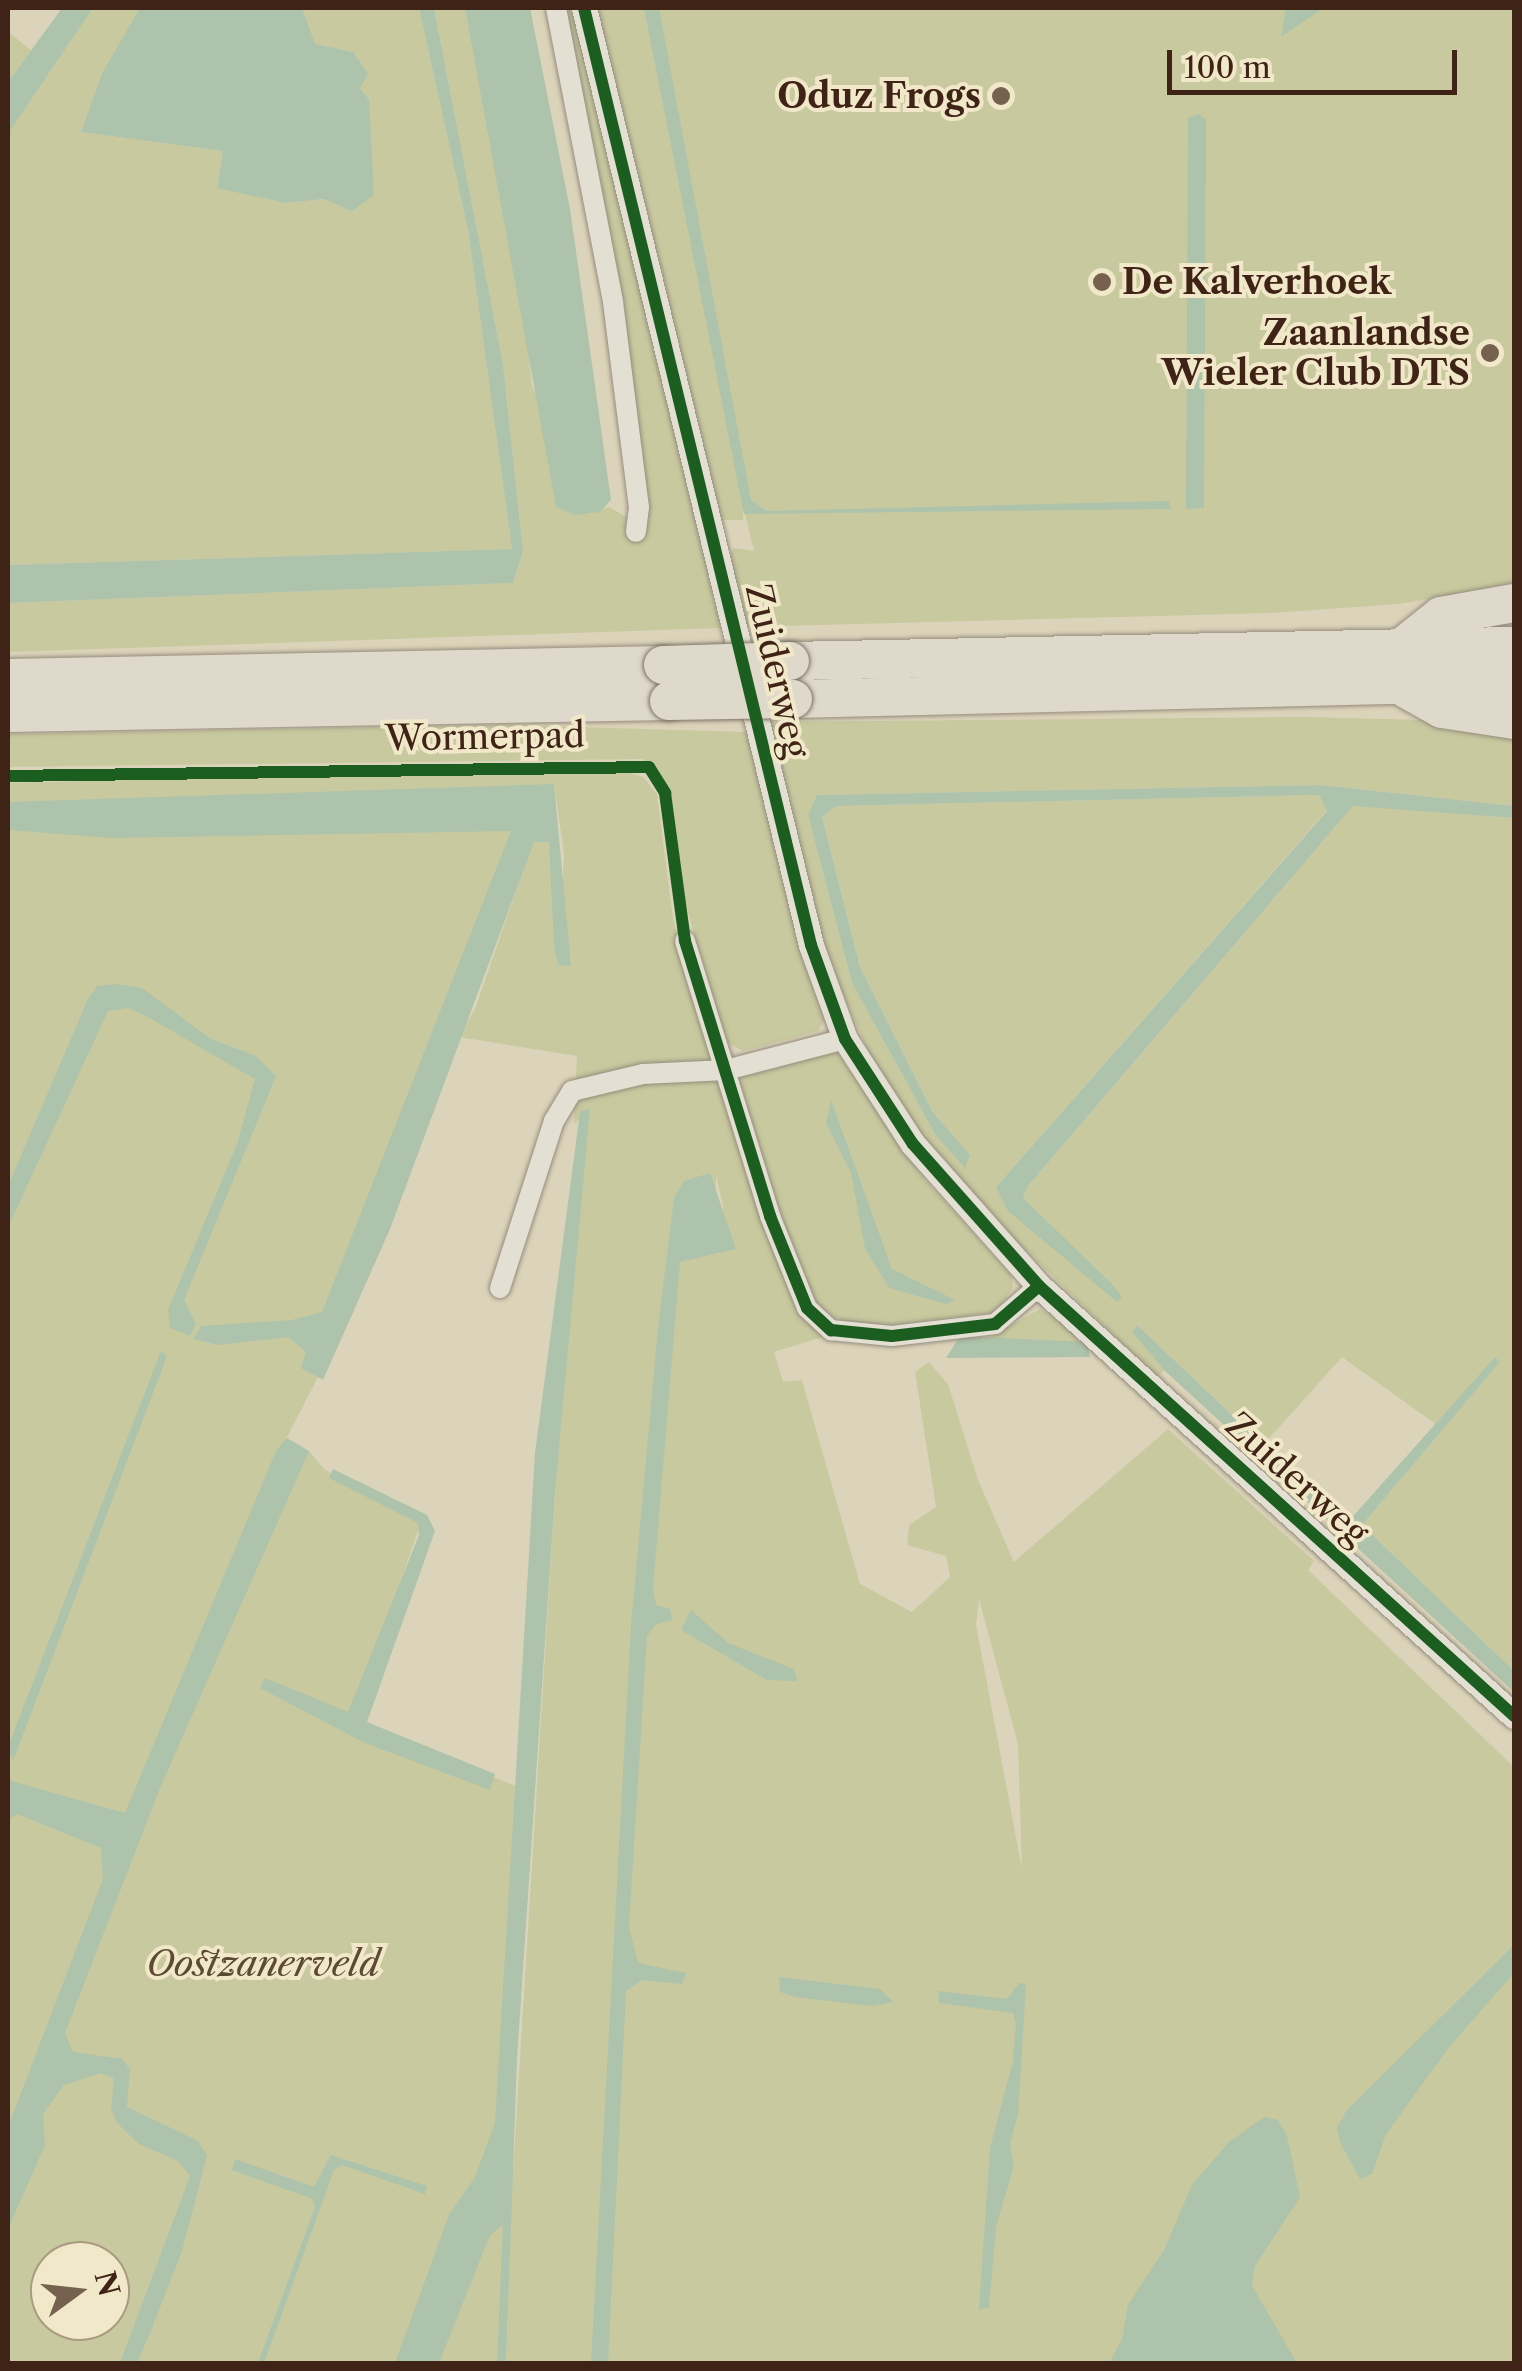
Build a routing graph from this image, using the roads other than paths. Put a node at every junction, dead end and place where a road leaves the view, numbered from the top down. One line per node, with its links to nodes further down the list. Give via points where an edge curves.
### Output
1 (556, 8): 3 (street, via 613,302 639,506)
2 (584, 8): 13 (street, Zuiderweg, via 811,945)
3 (636, 532)
4 (1514, 603): 6 (highway, via 1441,616)
5 (1514, 646): 6 (highway)
6 (1400, 667): 8 (highway); 9 (highway, bridge, via 790,661); 9 (highway, bridge, via 792,700); 11 (highway, via 1442,709)
7 (8, 678): 9 (highway)
8 (1514, 682)
9 (666, 683): 10 (highway)
10 (8, 713)
11 (1514, 720)
12 (685, 941): 14 (street)
13 (845, 1039): 14 (street); 15 (street, Zuiderweg, via 913,1144)
14 (726, 1070): 15 (street, via 807,1308 831,1330 892,1336 995,1324); 16 (street, via 644,1074 572,1091 554,1121)
15 (1039, 1286): 17 (street, Zuiderweg)
16 (500, 1288)
17 (1514, 1716)

